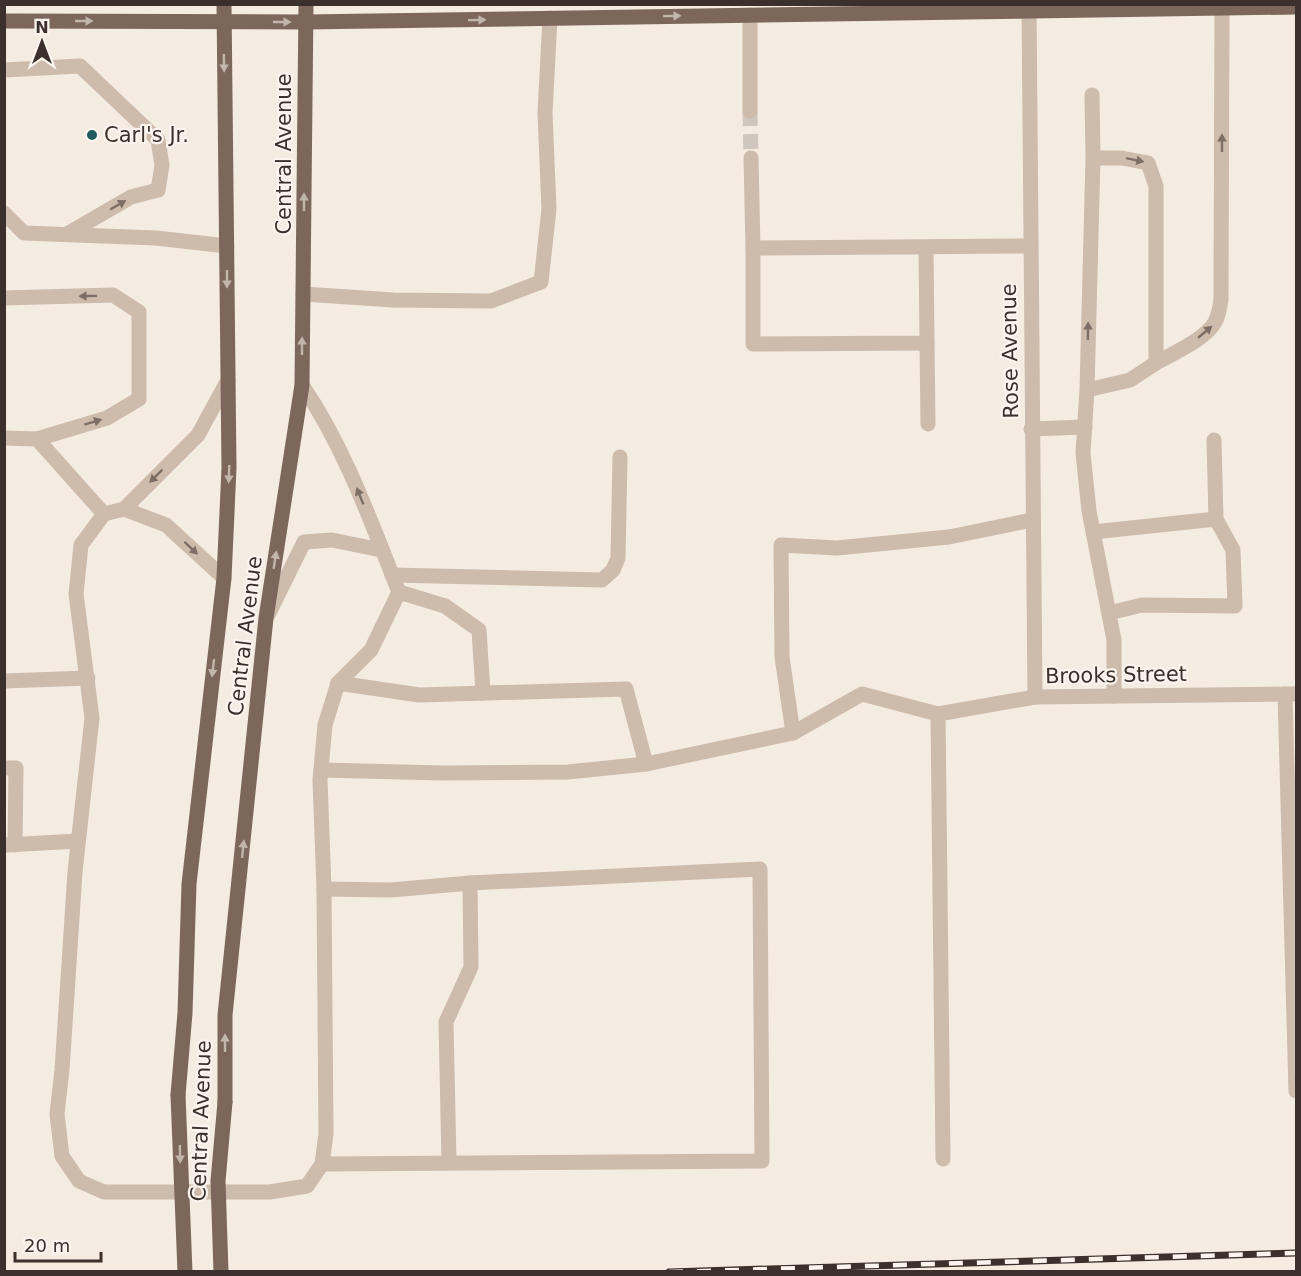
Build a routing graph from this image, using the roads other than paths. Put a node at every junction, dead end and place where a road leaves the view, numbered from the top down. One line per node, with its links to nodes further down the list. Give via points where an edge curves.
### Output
1 (224, 4): 9 (main road, Central Avenue)
2 (306, 4): 10 (main road, Central Avenue)
3 (1296, 7): 5 (main road)
4 (1029, 8): 5 (main road); 6 (main road); 19 (street, Rose Avenue)
5 (1222, 8): 25 (street, one-way to 5, via 1202,336 1219,314)
6 (750, 15): 7 (main road, one-way to 6); 13 (street)
7 (550, 18): 10 (main road, one-way to 7); 22 (street, via 545,113 549,209 541,282 491,301)
8 (4, 21): 9 (main road, one-way to 9)
9 (224, 22): 10 (main road, one-way to 10); 18 (main road, Central Avenue, one-way to 18)
10 (306, 22): 22 (main road, Central Avenue, one-way to 10)
11 (4, 70): 17 (street, one-way to 11, via 132,197 158,190 162,165 158,140 80,66)
12 (1092, 95): 15 (street)
13 (750, 111)
14 (750, 158): 20 (street)
15 (1093, 158): 25 (street, one-way to 25, via 1148,163 1156,186); 28 (street, one-way to 15)
16 (4, 213): 17 (street, via 24,233)
17 (67, 234): 18 (street)
18 (227, 246): 26 (main road, Central Avenue, one-way to 26)
19 (1030, 246): 21 (street); 31 (street, Rose Avenue)
20 (753, 248): 21 (street); 24 (street, via 753,344)
21 (926, 248): 24 (street)
22 (303, 294): 27 (main road, Central Avenue, one-way to 22)
23 (4, 298): 33 (street, one-way to 23, via 107,418 139,399 139,312 113,295)
24 (927, 343): 29 (street)
25 (1156, 363): 28 (street, via 1130,380)
26 (228, 380): 36 (street, one-way to 36, via 198,435); 43 (main road, Central Avenue, one-way to 43)
27 (302, 385): 41 (street, one-way to 27, via 354,481 318,408); 46 (main road, Central Avenue, one-way to 27)
28 (1087, 390): 30 (street)
29 (928, 424)
30 (1085, 427): 31 (street); 40 (street, via 1083,453)
31 (1031, 429): 39 (street, Rose Avenue)
32 (4, 438): 33 (street)
33 (37, 439): 37 (street)
34 (1214, 440): 38 (street)
35 (620, 457): 42 (street, via 618,558 613,570 602,580)
36 (124, 508): 37 (street); 43 (street, one-way to 43, via 166,525)
37 (105, 514): 47 (street, via 81,545 76,594)
38 (1216, 519): 40 (street); 45 (street, via 1233,549 1235,606 1142,605)
39 (1032, 520): 53 (street, Rose Avenue); 55 (street, via 949,537 837,548 782,545 782,657)
40 (1093, 532): 45 (street)
41 (381, 550): 42 (street); 46 (street, via 332,540 304,542)
42 (392, 575): 44 (street)
43 (224, 578): 67 (main road, Central Avenue, one-way to 67, bridge, via 189,884 178,1095)
44 (399, 592): 49 (street, via 371,650); 50 (street, via 445,606 480,630)
45 (1109, 613): 52 (street, via 1114,640)
46 (266, 618): 68 (main road, Central Avenue, one-way to 46, bridge, via 218,1181 225,1102 225,1015)
47 (88, 678): 48 (street); 59 (street, via 92,718)
48 (4, 681)
49 (338, 682): 50 (street, via 419,695); 58 (street, via 325,725)
50 (483, 693): 56 (street, via 626,689)
51 (1291, 694): 52 (street, Brooks Street); 63 (street)
52 (1114, 696): 53 (street, Brooks Street)
53 (1035, 697): 54 (street, Brooks Street)
54 (938, 714): 55 (street, via 862,693); 64 (street)
55 (793, 733): 56 (street)
56 (646, 764): 58 (street, via 568,772)
57 (4, 768): 60 (street, via 16,768)
58 (321, 770): 62 (street)
59 (78, 841): 60 (street); 66 (street, via 57,1114 62,1155 79,1181 105,1192 270,1192 307,1186)
60 (10, 845)
61 (470, 883): 62 (street, via 391,890); 65 (street, via 471,967 446,1023); 65 (street, via 760,869 762,1161)
62 (324, 888): 66 (street, via 326,1134)
63 (1296, 1091)
64 (943, 1159)
65 (448, 1162): 66 (street)
66 (322, 1164)
67 (185, 1272)
68 (221, 1272)

